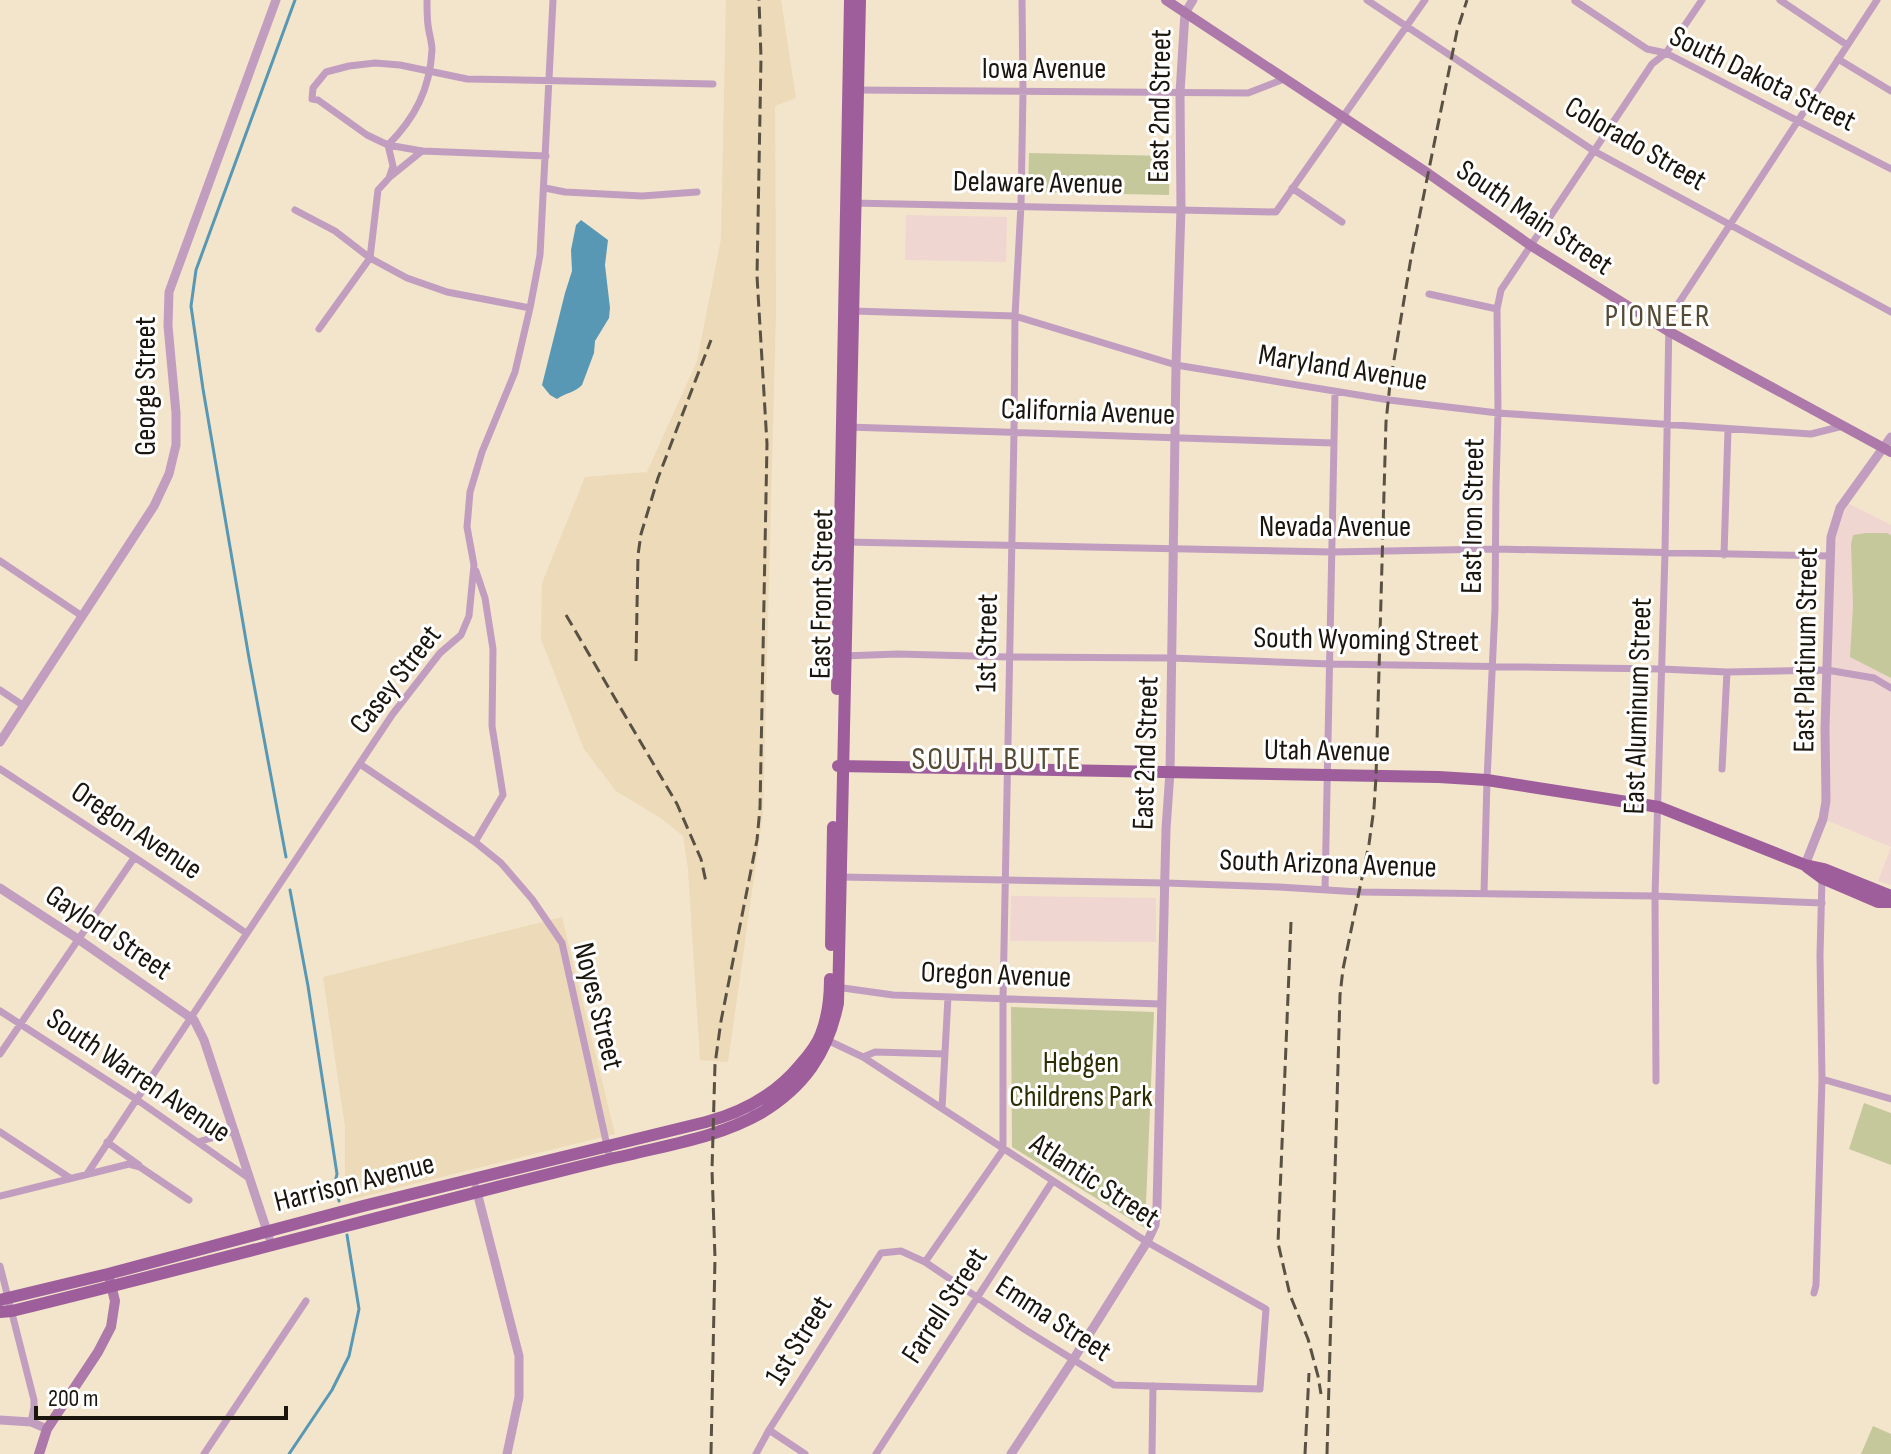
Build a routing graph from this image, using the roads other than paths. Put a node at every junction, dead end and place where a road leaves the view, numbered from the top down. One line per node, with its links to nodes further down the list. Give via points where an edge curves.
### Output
1 (276, 0): 77 (street, George Street, via 169,292 176,413 169,474)
2 (427, 0): 20 (street)
3 (553, 0): 22 (street, Casey Street)
4 (850, 0): 24 (main road, East Front Street)
5 (860, 0): 24 (main road, East Front Street)
6 (1022, 0): 26 (street, 1st Street)
7 (1166, 0): 15 (main road, South Main Street)
8 (1193, 0): 15 (street)
9 (1367, 0): 16 (street, Colorado Street)
10 (1425, 0): 16 (street)
11 (1702, 0): 18 (street, East Iron Street)
12 (1780, 0): 17 (street)
13 (1877, 0): 17 (street)
14 (1575, 1): 18 (street, South Dakota Street, via 1647,49)
15 (1185, 13): 21 (main road, South Main Street); 27 (street, East 2nd Street)
16 (1407, 27): 28 (street); 32 (street, Colorado Street)
17 (1847, 45): 19 (street)
18 (1666, 53): 29 (street, South Dakota Street); 32 (street, East Iron Street, via 1652,64)
19 (1838, 59): 25 (street); 29 (street)
20 (429, 70): 22 (street, via 467,79); 30 (street, via 421,102); 30 (street, via 375,63 349,66 326,72 313,88 312,99)
21 (1284, 79): 27 (street, Iowa Avenue, via 1248,93); 28 (main road, South Main Street)
22 (550, 81): 23 (street); 33 (street, Casey Street)
23 (713, 84)
24 (853, 90): 26 (street, Iowa Avenue); 39 (main road, East Front Street)
25 (1891, 91)
26 (1023, 92): 27 (street, Iowa Avenue); 40 (street, 1st Street)
27 (1180, 93): 41 (street, East 2nd Street)
28 (1342, 118): 37 (street); 45 (main road, South Main Street)
29 (1798, 120): 34 (street, South Dakota Street); 44 (street)
30 (388, 145): 31 (street); 35 (street, via 393,166)
31 (422, 151): 33 (street); 35 (street)
32 (1594, 151): 44 (street, Colorado Street); 45 (street, East Iron Street)
33 (546, 156): 36 (street, Casey Street)
34 (1891, 169)
35 (389, 178): 46 (street, via 378,190)
36 (545, 188): 38 (street, via 642,196); 48 (street, Casey Street)
37 (1292, 188): 41 (street, Delaware Avenue, via 1276,212); 43 (street)
38 (697, 192)
39 (851, 203): 40 (street, Delaware Avenue); 50 (main road, East Front Street)
40 (1021, 205): 41 (street, Delaware Avenue); 52 (street, 1st Street)
41 (1181, 209): 55 (street, East 2nd Street)
42 (295, 210): 46 (street)
43 (1342, 222)
44 (1730, 224): 51 (street, Colorado Street); 54 (street, via 1669,318)
45 (1530, 245): 49 (street, East Iron Street, via 1501,290); 54 (main road, South Main Street)
46 (370, 258): 48 (street, via 447,292); 53 (street)
47 (1429, 294): 49 (street)
48 (530, 308): 76 (street, Casey Street, via 515,372 470,492 467,527)
49 (1497, 309): 57 (street, East Iron Street)
50 (848, 311): 52 (street, Maryland Avenue); 60 (main road, East Front Street)
51 (1891, 312)
52 (1015, 316): 55 (street, Maryland Avenue); 62 (street, 1st Street)
53 (319, 329)
54 (1668, 331): 58 (street, East Aluminum Street); 59 (main road, South Main Street)
55 (1176, 365): 56 (street, Maryland Avenue); 63 (street, East 2nd Street)
56 (1335, 392): 57 (street, Maryland Avenue); 65 (street)
57 (1498, 413): 58 (street, Maryland Avenue); 70 (street, East Iron Street)
58 (1667, 425): 61 (street, Maryland Avenue); 72 (street, East Aluminum Street)
59 (1843, 426): 61 (street, Maryland Avenue, via 1811,434); 66 (main road, South Main Street)
60 (846, 427): 62 (street, California Avenue); 67 (main road, East Front Street)
61 (1728, 430): 73 (street)
62 (1014, 433): 63 (street, California Avenue); 68 (street, 1st Street)
63 (1176, 437): 65 (street, California Avenue); 69 (street, East 2nd Street)
64 (1891, 437): 66 (street, East Platinum Street)
65 (1334, 443): 71 (street)
66 (1887, 450): 74 (street, East Platinum Street, via 1840,508)
67 (844, 542): 68 (street, Nevada Avenue); 78 (main road, East Front Street)
68 (1012, 545): 69 (street, Nevada Avenue); 79 (street, 1st Street)
69 (1173, 547): 71 (street, Nevada Avenue); 80 (street, East 2nd Street)
70 (1495, 549): 71 (street, Nevada Avenue); 72 (street, Nevada Avenue); 82 (street, East Iron Street)
71 (1332, 552): 81 (street)
72 (1665, 552): 73 (street, Nevada Avenue); 83 (street, East Aluminum Street)
73 (1724, 555): 74 (street, Nevada Avenue)
74 (1830, 556): 84 (street, East Platinum Street)
75 (0, 561): 77 (street)
76 (474, 565): 90 (street, Casey Street, via 469,616 461,635 418,680); 99 (street, via 493,649 492,726 503,795)
77 (82, 616): 88 (street, George Street)
78 (841, 656): 79 (street, South Wyoming Street); 91 (main road, East Front Street)
79 (1009, 657): 80 (street, South Wyoming Street); 93 (street, 1st Street)
80 (1171, 658): 81 (street, South Wyoming Street); 95 (street, East 2nd Street)
81 (1330, 664): 82 (street, South Wyoming Street); 96 (street)
82 (1492, 666): 83 (street, South Wyoming Street); 97 (street, East Iron Street)
83 (1661, 669): 85 (street, South Wyoming Street); 98 (street, East Aluminum Street)
84 (1827, 670): 85 (street, South Wyoming Street); 86 (street, South Wyoming Street, via 1874,678); 101 (street, East Platinum Street, via 1826,801)
85 (1727, 672): 94 (street)
86 (1891, 688)
87 (0, 690): 88 (street)
88 (24, 706): 89 (street, George Street)
89 (0, 742)
90 (360, 764): 99 (street, Noyes Street); 112 (street, Casey Street)
91 (838, 766): 93 (main road, Utah Avenue); 103 (main road, East Front Street)
92 (0, 769): 100 (street, Oregon Avenue)
93 (1007, 769): 95 (main road, Utah Avenue); 104 (street, 1st Street)
94 (1722, 769)
95 (1170, 772): 96 (main road, Utah Avenue); 105 (street, East 2nd Street)
96 (1328, 775): 97 (main road, Utah Avenue); 107 (street)
97 (1487, 780): 98 (main road, Utah Avenue); 108 (street, East Iron Street)
98 (1659, 807): 101 (main road, Utah Avenue); 109 (street, East Aluminum Street)
99 (475, 842): 137 (street, Noyes Street, via 512,875 562,943)
100 (134, 858): 112 (street, Oregon Avenue); 113 (street)
101 (1805, 865): 102 (main road, Utah Avenue)
102 (1821, 873): 110 (main road, Utah Avenue); 111 (street)
103 (836, 877): 104 (street, South Arizona Avenue); 114 (main road, East Front Street)
104 (1005, 880): 105 (street, South Arizona Avenue); 116 (street, 1st Street)
105 (1166, 883): 107 (street, South Arizona Avenue); 117 (street, East 2nd Street)
106 (0, 888): 113 (street, Gaylord Street)
107 (1325, 890): 108 (street, South Arizona Avenue)
108 (1484, 893): 109 (street, South Arizona Avenue)
109 (1655, 896): 111 (street, South Arizona Avenue); 126 (street, East Aluminum Street)
110 (1887, 900)
111 (1822, 903): 125 (street)
112 (246, 933): 119 (street, Casey Street)
113 (78, 939): 119 (street, Gaylord Street); 120 (street)
114 (834, 986): 115 (street, Oregon Avenue); 121 (main road, East Front Street, via 838,1003)
115 (948, 997): 116 (street, Oregon Avenue); 123 (street)
116 (1003, 999): 117 (street, Oregon Avenue); 139 (street, 1st Street)
117 (1161, 1004): 151 (street, East 2nd Street, via 1157,1207)
118 (0, 1011): 120 (street, South Warren Avenue)
119 (190, 1016): 127 (street, Casey Street); 132 (street, via 200,1030)
120 (20, 1024): 122 (street); 127 (street, South Warren Avenue)
121 (824, 1039): 124 (street, Atlantic Street); 130 (main road, East Front Street, via 787,1081 756,1103); 134 (main road, East Front Street, via 818,1059 795,1088 762,1112)
122 (0, 1054)
123 (945, 1054): 124 (street, via 875,1052); 129 (street)
124 (863, 1057): 129 (street, Atlantic Street)
125 (1822, 1079): 128 (street); 157 (street)
126 (1656, 1081)
127 (136, 1099): 135 (street, Casey Street); 136 (street, South Warren Avenue)
128 (1891, 1099)
129 (942, 1108): 139 (street, Atlantic Street)
130 (722, 1117): 131 (main road, Harrison Avenue)
131 (706, 1122): 137 (main road, Harrison Avenue); 138 (main road, via 663,1138)
132 (235, 1131): 136 (street); 145 (street)
133 (0, 1132): 143 (street)
134 (719, 1132): 138 (main road, Harrison Avenue)
135 (107, 1142): 141 (street); 142 (street, Casey Street)
136 (198, 1142): 145 (street, South Warren Avenue)
137 (607, 1145): 140 (street, Noyes Street); 144 (main road, Harrison Avenue)
138 (659, 1148): 140 (main road, Harrison Avenue)
139 (1003, 1150): 146 (street, Atlantic Street); 154 (street)
140 (610, 1159): 147 (main road, Harrison Avenue)
141 (140, 1167): 142 (street, via 124,1165); 149 (street)
142 (87, 1174): 143 (street)
143 (70, 1178): 148 (street)
144 (473, 1179): 147 (street); 150 (main road, Harrison Avenue)
145 (251, 1180): 150 (street)
146 (1052, 1182): 151 (street, Atlantic Street); 158 (street, Farrell Street)
147 (477, 1192): 152 (main road, Harrison Avenue); 170 (street, via 519,1356 519,1397)
148 (0, 1196)
149 (189, 1200)
150 (268, 1230): 152 (street); 156 (main road, Harrison Avenue)
151 (1147, 1242): 161 (street, East 2nd Street); 163 (street, Atlantic Street, via 1266,1309)
152 (271, 1245): 156 (main road, Harrison Avenue)
153 (881, 1253): 154 (street, Emma Street, via 901,1251); 167 (street, 1st Street)
154 (925, 1262): 158 (street, Emma Street)
155 (0, 1266): 160 (street)
156 (110, 1280): 160 (main road, Harrison Avenue); 166 (main road, via 115,1314 105,1342)
157 (1814, 1293)
158 (977, 1298): 161 (street, Emma Street); 173 (street, Farrell Street)
159 (306, 1301): 169 (street)
160 (5, 1305): 165 (street, via 34,1405)
161 (1073, 1360): 162 (street, Emma Street, via 1114,1385); 174 (street, East 2nd Street)
162 (1153, 1386): 163 (street, Emma Street); 175 (street)
163 (1260, 1389)
164 (0, 1420): 165 (street)
165 (31, 1422): 166 (street)
166 (47, 1429): 168 (main road)
167 (769, 1430): 171 (street, 1st Street); 172 (street)
168 (39, 1454)
169 (204, 1454)
170 (507, 1454)
171 (756, 1454)
172 (805, 1454)
173 (876, 1454)
174 (1011, 1454)
175 (1152, 1454)

